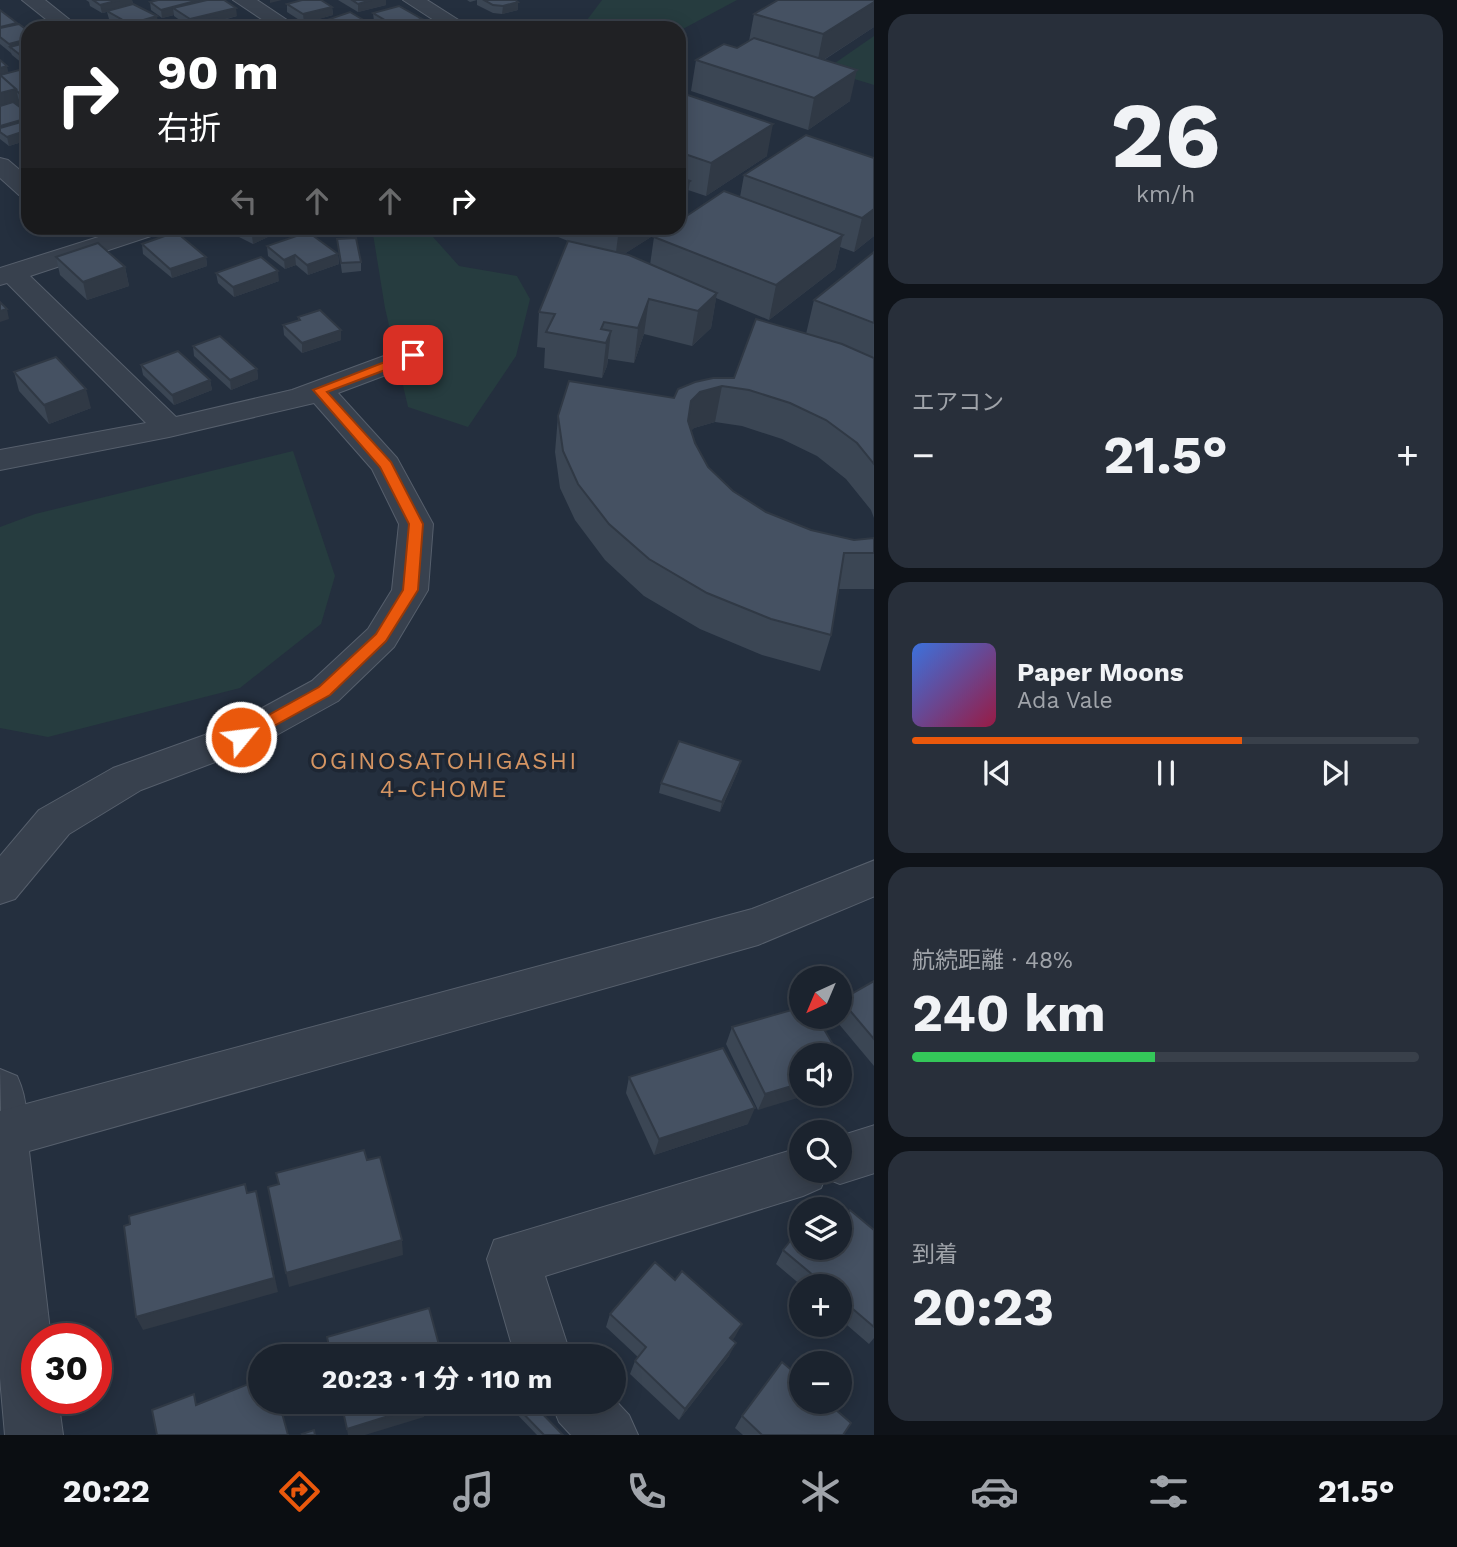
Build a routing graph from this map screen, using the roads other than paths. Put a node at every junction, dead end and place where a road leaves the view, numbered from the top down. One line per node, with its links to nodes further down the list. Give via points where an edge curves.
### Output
1 (32, 0): 4 (street)
2 (243, 0): 5 (street)
3 (413, 0): 6 (street)
4 (60, 21)
5 (278, 21)
6 (449, 21)
7 (6, 158): 8 (street)
8 (21, 180)
9 (78, 235): 11 (street)
10 (131, 235): 11 (street)
11 (93, 248): 12 (street)
12 (6, 275): 15 (street)
13 (413, 355): 14 (street)
14 (319, 390): 15 (street); 18 (street, via 386,465 416,524 410,590 381,638 325,691 241,737 127,779 54,822)
15 (169, 428): 16 (street)
16 (0, 460)
17 (874, 877): 19 (street, via 758,926)
18 (0, 886)
19 (1, 1120): 25 (street)
20 (874, 1149): 21 (street)
21 (852, 1156)
22 (789, 1175): 23 (street, via 513,1259)
23 (539, 1344)
24 (590, 1414): 26 (street)
25 (34, 1435)
26 (609, 1435)

